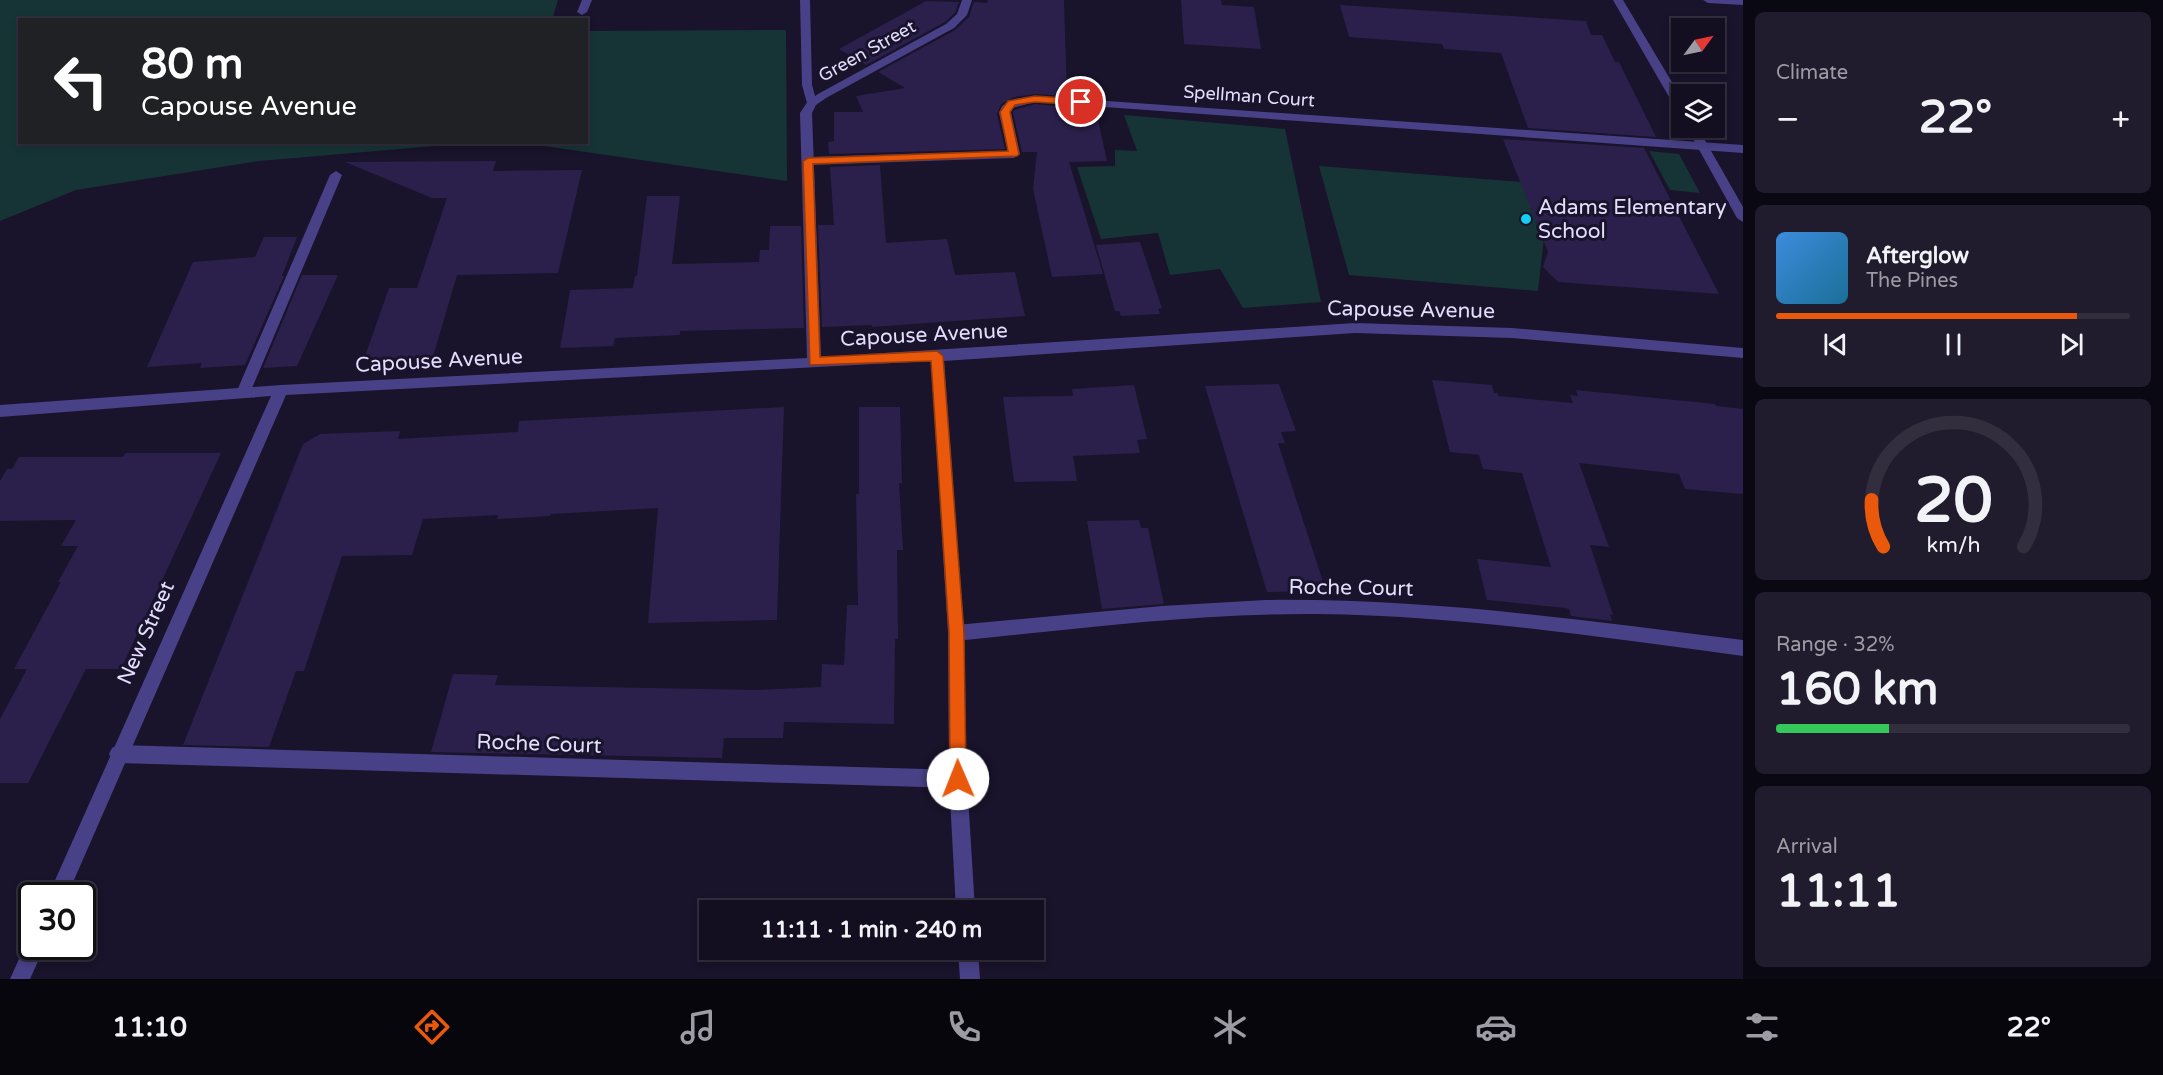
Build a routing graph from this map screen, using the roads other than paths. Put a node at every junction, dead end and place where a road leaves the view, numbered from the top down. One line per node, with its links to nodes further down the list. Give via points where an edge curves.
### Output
1 (587, 0): 7 (street)
2 (805, 0): 9 (street, via 807,85)
3 (966, 0): 9 (street, Green Street, via 962,15 950,26)
4 (1618, 0): 8 (street)
5 (1708, 0): 6 (street)
6 (1743, 2)
7 (582, 12)
8 (1671, 91)
9 (812, 103): 13 (street, Green Street, via 806,113)
10 (1698, 138): 11 (street)
11 (1703, 146): 12 (street, Spellman Court); 13 (street, Spellman Court, via 1035,99 1007,106 1014,154); 15 (street)
12 (1743, 149)
13 (808, 161): 18 (street, Green Street)
14 (336, 175): 20 (street)
15 (1743, 218)
16 (1743, 353): 17 (street, Capouse Avenue, via 1482,331 1355,328)
17 (937, 356): 18 (street, Capouse Avenue); 22 (street)
18 (814, 362): 19 (street, Capouse Avenue)
19 (281, 390): 20 (street, Capouse Avenue); 24 (street, New Street)
20 (243, 393): 21 (street, Capouse Avenue)
21 (0, 411)
22 (956, 633): 23 (street, Roche Court, via 1236,610 1367,608 1498,616); 25 (street)
23 (1743, 648)
24 (118, 754): 25 (street, Roche Court); 26 (street, New Street)
25 (958, 779): 27 (street)
26 (63, 882)
27 (965, 900)
28 (28, 960): 30 (street)
29 (969, 960): 31 (street)
30 (20, 979)
31 (970, 979)

